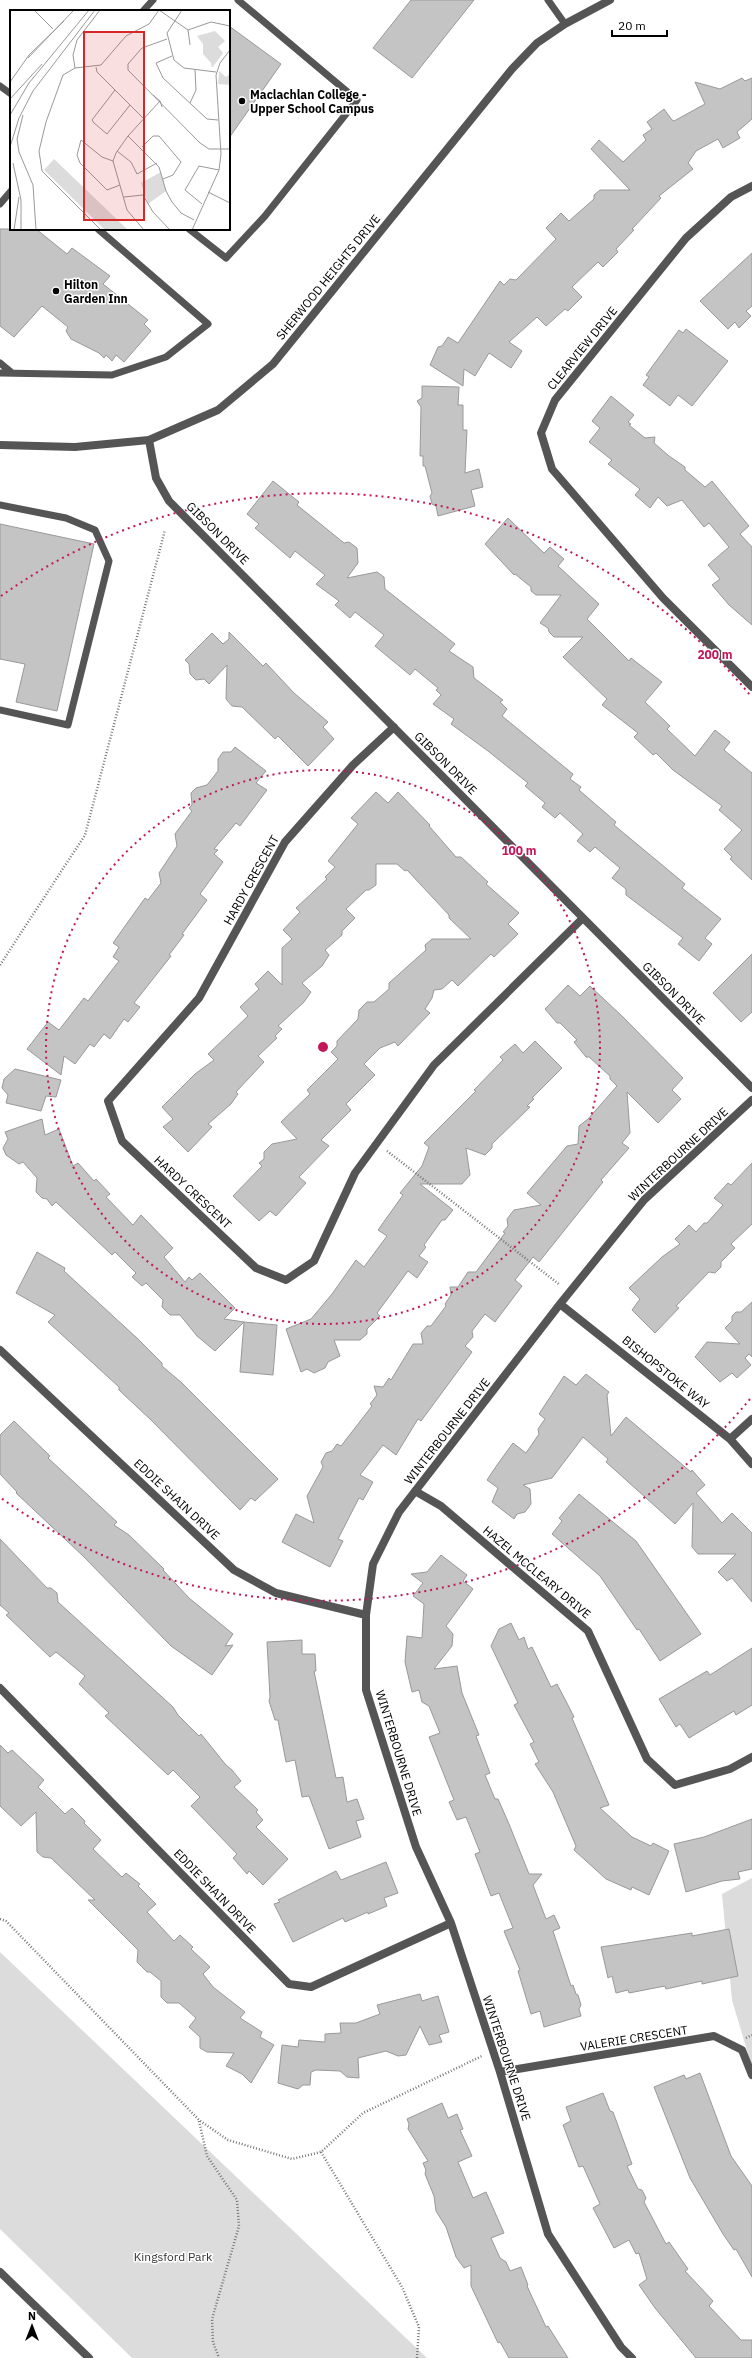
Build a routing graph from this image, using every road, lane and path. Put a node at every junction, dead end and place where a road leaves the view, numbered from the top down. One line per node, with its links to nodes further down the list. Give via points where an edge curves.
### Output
1 (153, 0): 5 (lane)
2 (238, 0): 13 (lane, via 357,100 264,216 226,258)
3 (548, 0): 6 (lane)
4 (610, 0): 6 (street, SHERWOOD HEIGHTS DRIVE)
5 (144, 10)
6 (565, 24): 17 (street, SHERWOOD HEIGHTS DRIVE, via 537,43 512,68 273,364 218,410)
7 (0, 86): 8 (lane)
8 (10, 93)
9 (752, 186): 21 (street, CLEARVIEW DRIVE, via 731,198 686,238 555,400 541,433 552,469 663,598)
10 (10, 192): 11 (lane)
11 (0, 204)
12 (99, 230): 16 (lane, via 208,324 166,357 112,375)
13 (190, 230)
14 (0, 363): 16 (lane)
15 (0, 373): 16 (lane)
16 (12, 373)
17 (149, 440): 18 (street, SHERWOOD HEIGHTS DRIVE, via 75,446); 23 (street, GIBSON DRIVE, via 156,478 169,501)
18 (0, 445)
19 (0, 505): 22 (lane, via 66,518 95,530 109,561 68,725)
20 (165, 530): 25 (path, via 86,835)
21 (752, 687)
22 (0, 710)
23 (394, 727): 24 (street, GIBSON DRIVE); 28 (street, HARDY CRESCENT, via 353,765 285,842 199,998 108,1101 122,1141 256,1268 286,1280 314,1261 355,1173)
24 (583, 918): 26 (street, GIBSON DRIVE); 28 (street, HARDY CRESCENT, via 434,1065)
25 (0, 965)
26 (752, 1088)
27 (752, 1100): 29 (street, WINTERBOURNE DRIVE, via 644,1200)
28 (378, 1143): 29 (path)
29 (570, 1292): 30 (street, WINTERBOURNE DRIVE)
30 (560, 1304): 33 (street, BISHOPSTOKE WAY); 35 (street, WINTERBOURNE DRIVE)
31 (0, 1350): 36 (street, EDDIE SHAIN DRIVE, via 234,1570 276,1593)
32 (752, 1419): 33 (street)
33 (730, 1439): 34 (street, BISHOPSTOKE WAY)
34 (752, 1464)
35 (415, 1491): 36 (street, WINTERBOURNE DRIVE, via 399,1512 373,1564); 38 (street, HAZEL MCCLEARY DRIVE, via 441,1506 588,1631 647,1760 675,1785 730,1769)
36 (366, 1615): 40 (street, WINTERBOURNE DRIVE, via 366,1690 416,1847)
37 (0, 1688): 40 (street, EDDIE SHAIN DRIVE, via 289,1984 311,1987)
38 (752, 1757)
39 (0, 1919): 44 (path, via 6,1921)
40 (451, 1923): 41 (street, WINTERBOURNE DRIVE)
41 (493, 2051): 42 (street, WINTERBOURNE DRIVE); 45 (path, via 363,2113)
42 (500, 2072): 43 (street, VALERIE CRESCENT, via 714,2036 742,2050); 50 (street, WINTERBOURNE DRIVE, via 548,2234 621,2346)
43 (752, 2075)
44 (199, 2120): 45 (path, via 228,2140 292,2159); 48 (path, via 207,2156 237,2200 239,2226 212,2319 213,2342)
45 (321, 2152): 49 (path, via 402,2287 419,2327)
46 (0, 2272): 47 (street)
47 (89, 2358)
48 (220, 2358)
49 (417, 2358)
50 (632, 2358)

